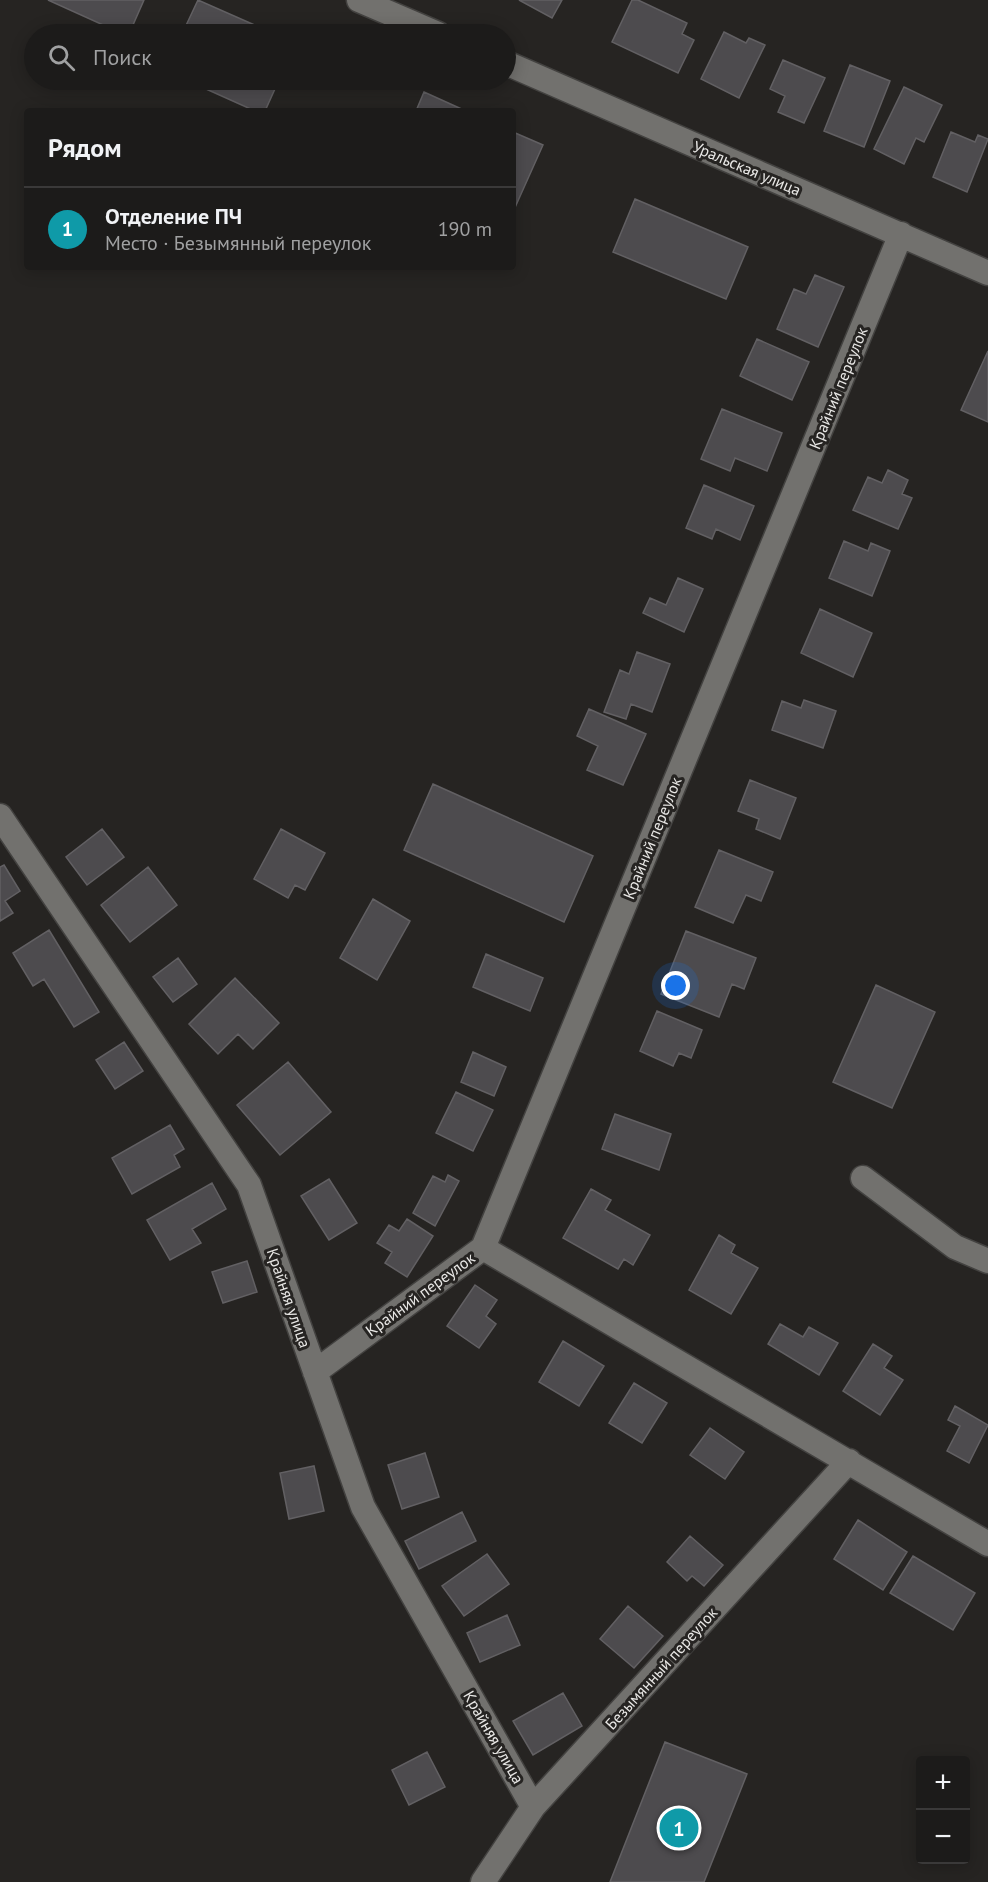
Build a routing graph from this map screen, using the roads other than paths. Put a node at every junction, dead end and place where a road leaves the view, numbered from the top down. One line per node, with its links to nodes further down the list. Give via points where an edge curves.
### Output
1 (358, 0): 2 (street)
2 (414, 24)
3 (516, 67): 4 (street, Уральская улица)
4 (901, 234): 5 (street, Уральская улица); 8 (street, Крайний переулок)
5 (988, 273)
6 (0, 816): 10 (street, Крайняя улица, via 249,1185)
7 (863, 1178): 9 (street, via 955,1247)
8 (483, 1248): 10 (street, Крайний переулок); 11 (street)
9 (988, 1261)
10 (315, 1372): 13 (street, Крайняя улица, via 363,1507)
11 (849, 1461): 12 (street); 13 (street, Безымянный переулок)
12 (988, 1544)
13 (533, 1807): 14 (street, Безымянный переулок)
14 (483, 1882)

